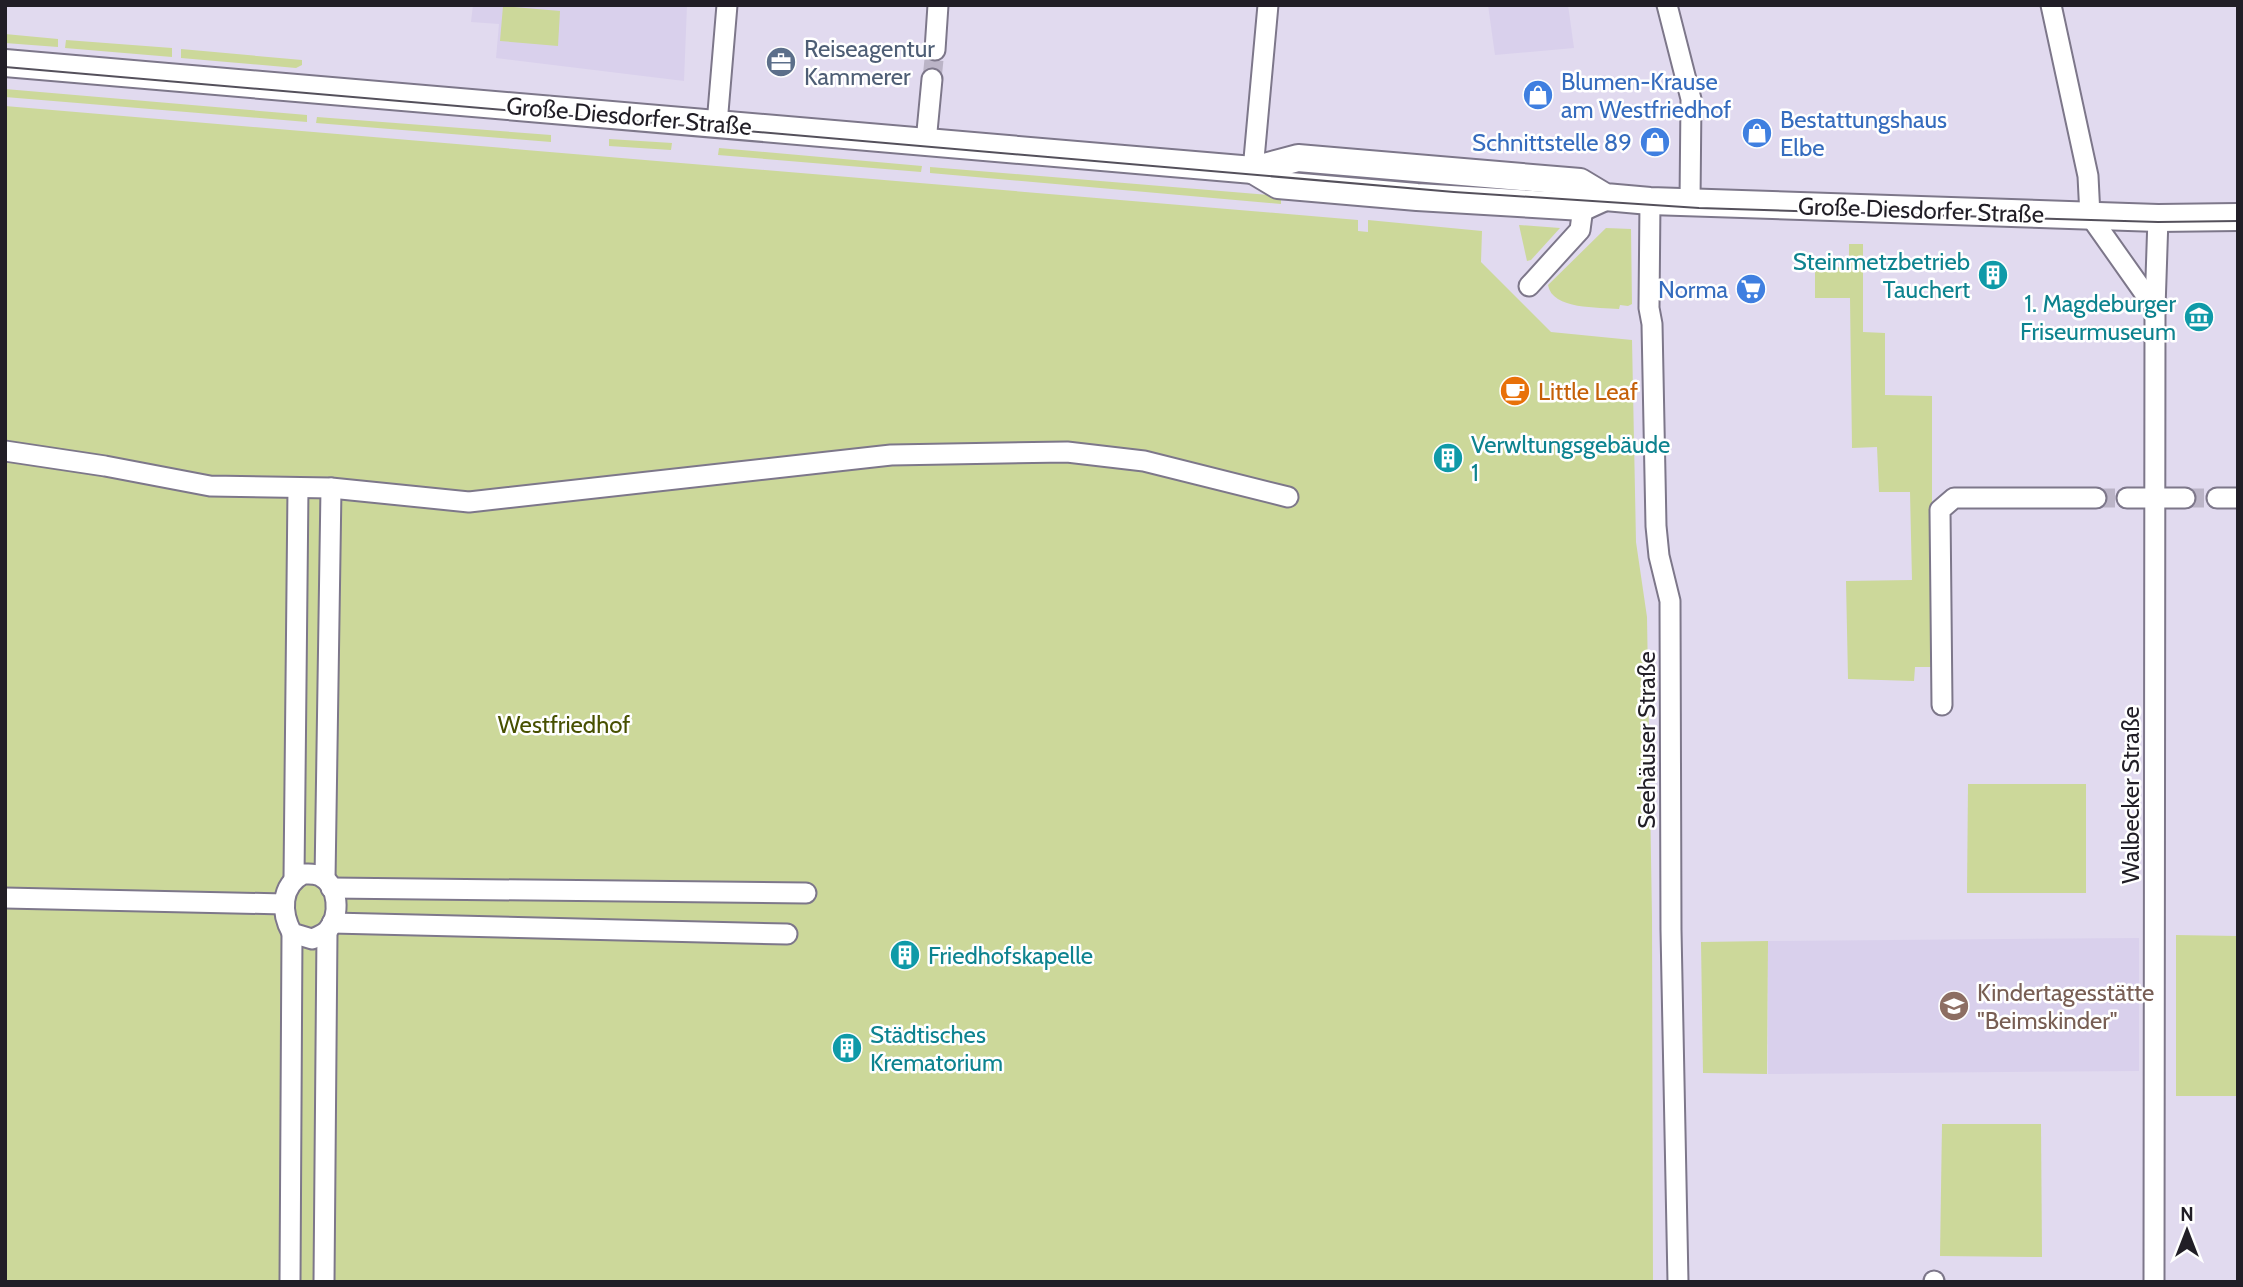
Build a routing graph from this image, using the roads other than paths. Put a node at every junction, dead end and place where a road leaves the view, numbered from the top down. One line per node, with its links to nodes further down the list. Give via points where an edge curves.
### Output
1 (727, 5): 9 (street)
2 (938, 5): 6 (street)
3 (1268, 5): 11 (street)
4 (1667, 5): 14 (street, via 1691,99)
5 (2051, 5): 15 (street, via 2088,176)
6 (934, 50)
7 (5, 63): 9 (main road, Große Diesdorfer Straße)
8 (932, 79): 10 (street)
9 (717, 124): 10 (main road, Große Diesdorfer Straße)
10 (926, 142): 11 (main road, Große Diesdorfer Straße)
11 (1253, 170): 13 (main road, Große Diesdorfer Straße, via 1278,185 1416,197)
12 (1650, 201): 13 (main road, Große Diesdorfer Straße); 14 (main road, Große Diesdorfer Straße); 41 (street, Seehäuser Straße, via 1656,526 1670,601)
13 (1594, 202): 18 (street, via 1580,230)
14 (1690, 202): 15 (main road, Große Diesdorfer Straße)
15 (2090, 216): 17 (main road, Große Diesdorfer Straße); 19 (street)
16 (2238, 217): 17 (main road, Große Diesdorfer Straße)
17 (2158, 218): 19 (street, Walbecker Straße)
18 (1529, 286)
19 (2154, 307): 26 (street, Walbecker Straße)
20 (5, 451): 21 (street, via 210,486)
21 (298, 488): 22 (street); 31 (street)
22 (331, 488): 23 (street, via 469,502 891,456 1040,452 1144,461); 32 (street)
23 (1288, 498)
24 (2096, 498): 30 (street, via 1954,498 1940,510)
25 (2127, 498): 26 (street)
26 (2154, 498): 27 (street); 42 (street, Walbecker Straße)
27 (2185, 498)
28 (2217, 499): 29 (street)
29 (2238, 499)
30 (1942, 705)
31 (294, 878): 32 (street, via 317,874); 35 (street)
32 (328, 883): 33 (street); 36 (street, via 336,895)
33 (806, 893)
34 (5, 898): 35 (street)
35 (284, 904): 37 (street)
36 (329, 928): 37 (street, via 312,939); 38 (street); 40 (street)
37 (292, 933): 39 (street)
38 (787, 934)
39 (290, 1282)
40 (324, 1282)
41 (1678, 1282)
42 (2154, 1282)

